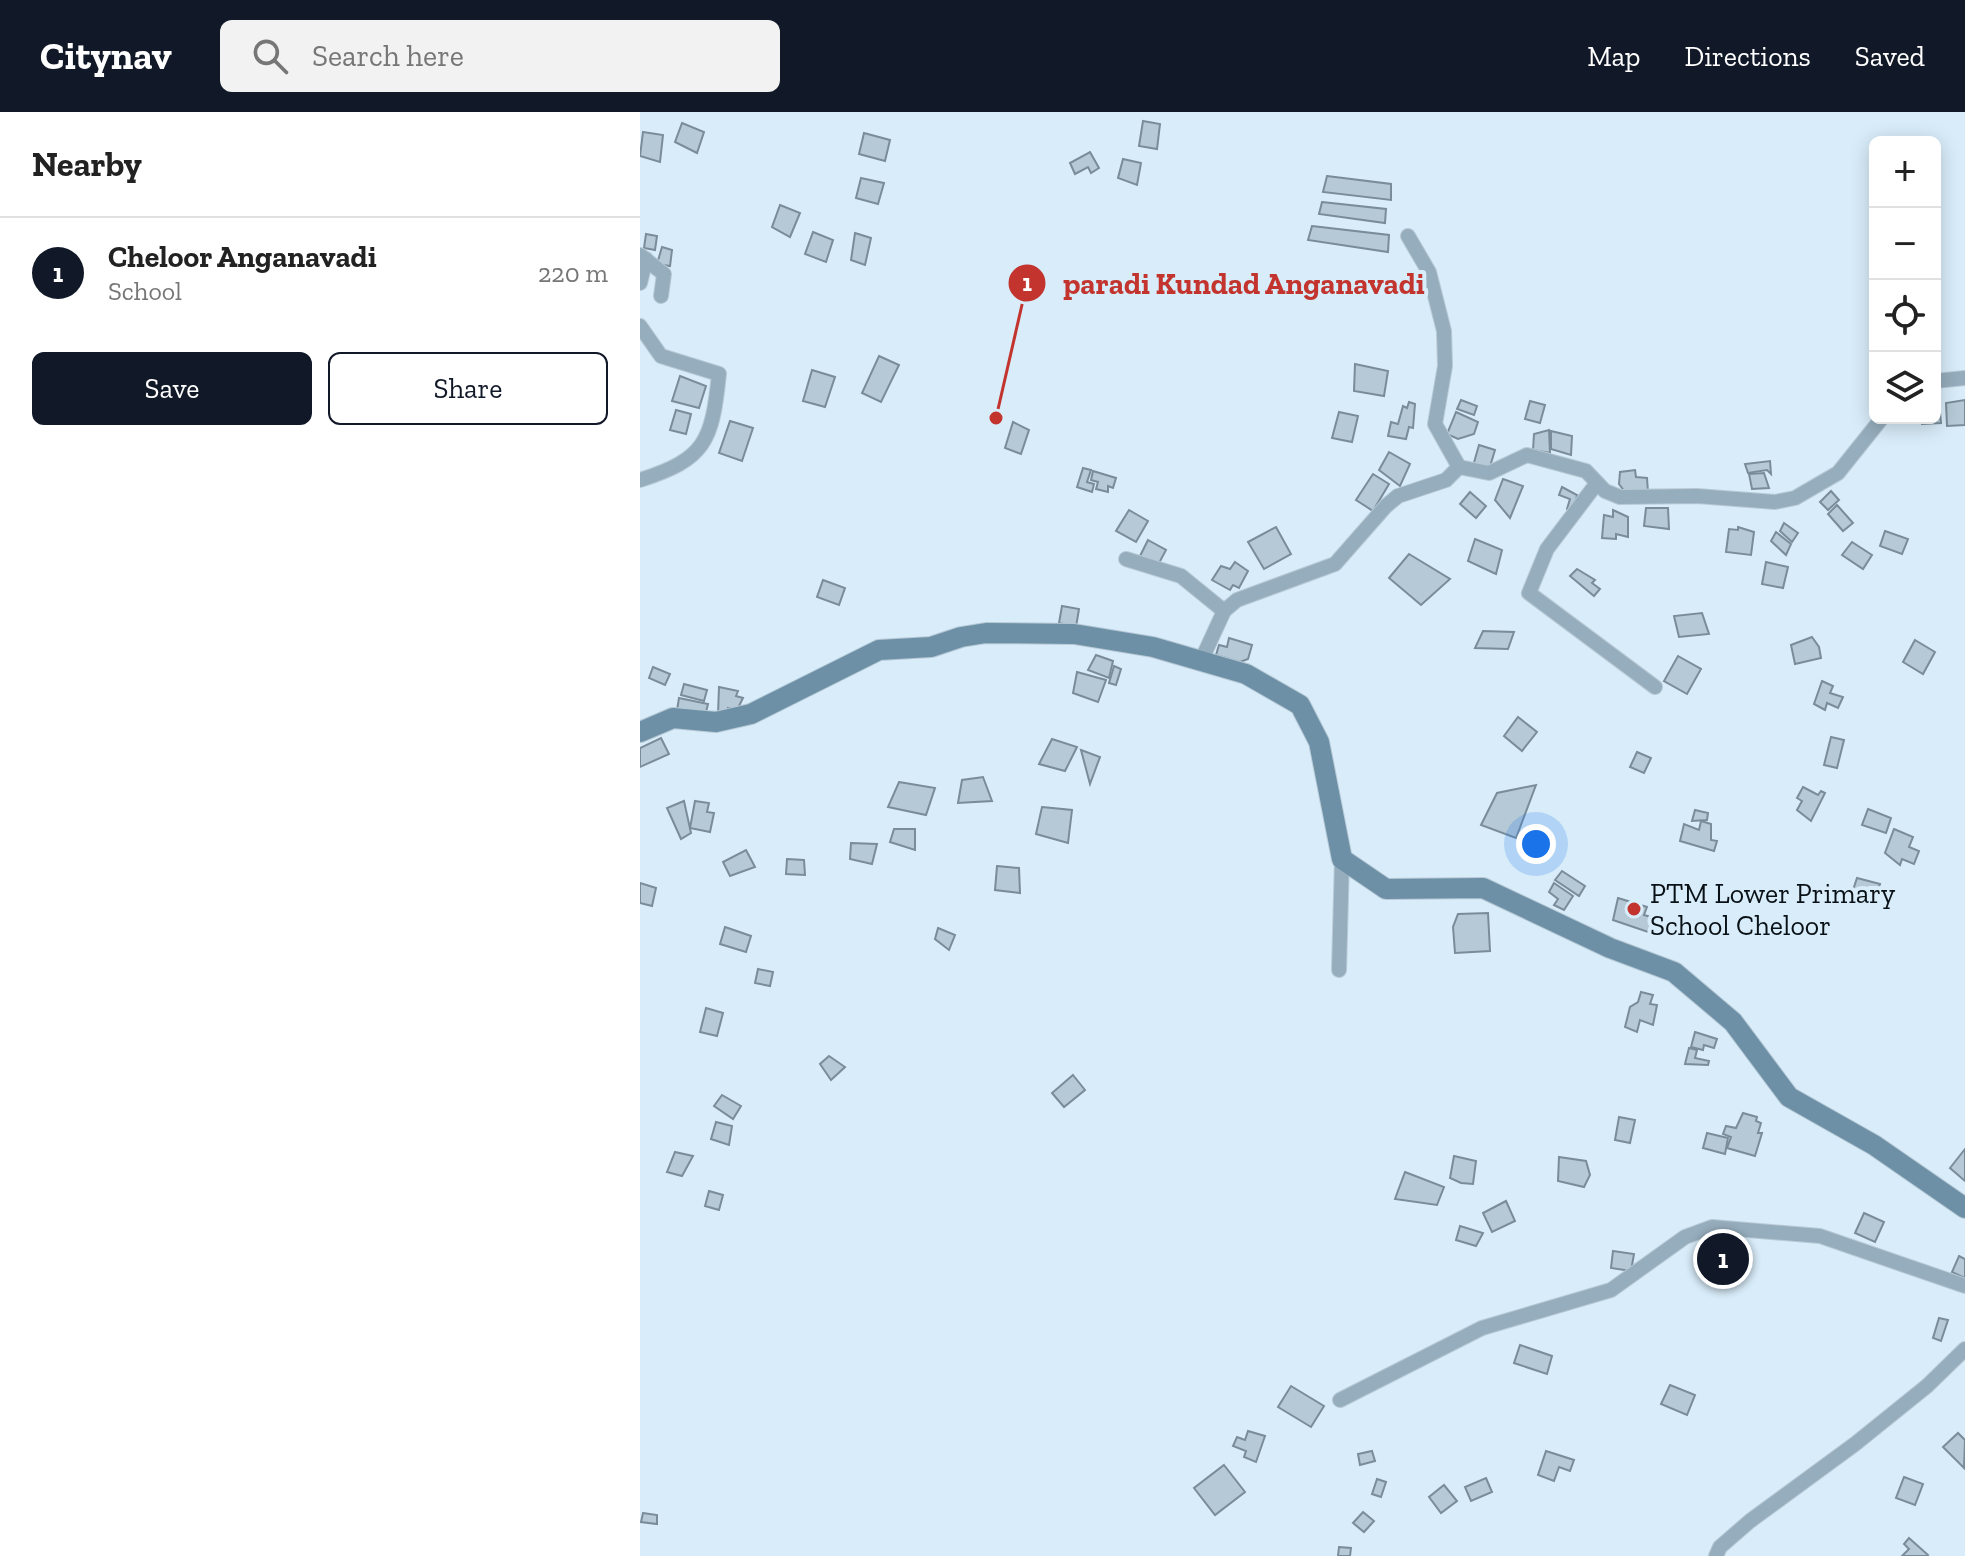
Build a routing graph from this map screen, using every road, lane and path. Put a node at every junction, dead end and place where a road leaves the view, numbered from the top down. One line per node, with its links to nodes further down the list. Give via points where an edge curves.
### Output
1 (1408, 236): 9 (street, via 1429,272 1444,331 1445,366 1435,424)
2 (643, 257): 3 (street); 4 (street, via 664,274)
3 (640, 283)
4 (661, 296)
5 (640, 326): 10 (street, via 661,356 719,374 705,445 675,469)
6 (1965, 378): 7 (street)
7 (1941, 380)
8 (1877, 424): 11 (street, via 1838,473 1795,498 1775,502 1620,497)
9 (1459, 467): 11 (street, via 1489,473 1527,455 1567,463); 13 (street, via 1446,480 1398,496 1335,564 1237,600)
10 (640, 480)
11 (1597, 483): 15 (street, via 1547,549 1529,593)
12 (1126, 559): 13 (street, via 1181,576)
13 (1224, 611): 14 (street)
14 (1201, 661): 16 (main road, via 1074,634 974,635 931,647 879,650 751,714 716,722 673,718); 17 (main road, via 1246,674 1300,705 1319,742)
15 (1655, 687)
16 (640, 732)
17 (1342, 859): 18 (street); 19 (main road, via 1386,889 1483,888 1674,972 1733,1022 1789,1097 1874,1145)
18 (1339, 970)
19 (1965, 1208)
20 (1965, 1286): 22 (street, via 1820,1236 1712,1227 1685,1237 1611,1290 1482,1328)
21 (1965, 1349): 23 (street, via 1855,1444 1740,1530)
22 (1340, 1400)
23 (1716, 1556)

